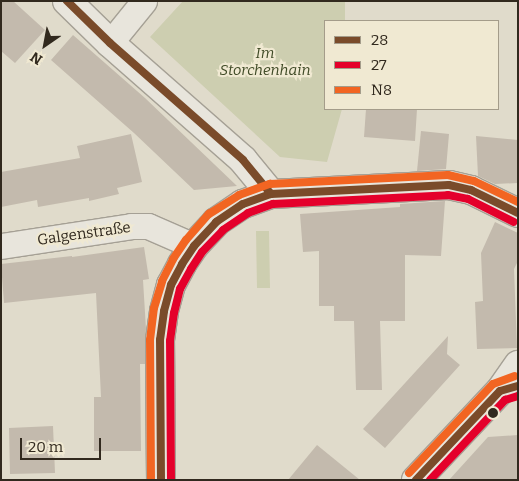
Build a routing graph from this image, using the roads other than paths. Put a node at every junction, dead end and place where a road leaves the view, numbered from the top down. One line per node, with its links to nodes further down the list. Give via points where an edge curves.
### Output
1 (67, 1): 3 (street)
2 (144, 1): 3 (street)
3 (110, 43): 4 (street, via 243,160)
4 (271, 194): 5 (street, via 449,185 471,190); 7 (street, via 242,204 216,222)
5 (518, 213)
6 (1, 246): 7 (street, Galgenstraße, via 148,226)
7 (194, 246): 10 (street, via 171,285 164,311 160,340)
8 (518, 365): 9 (street)
9 (509, 388): 11 (street)
10 (161, 480)
11 (416, 480)

